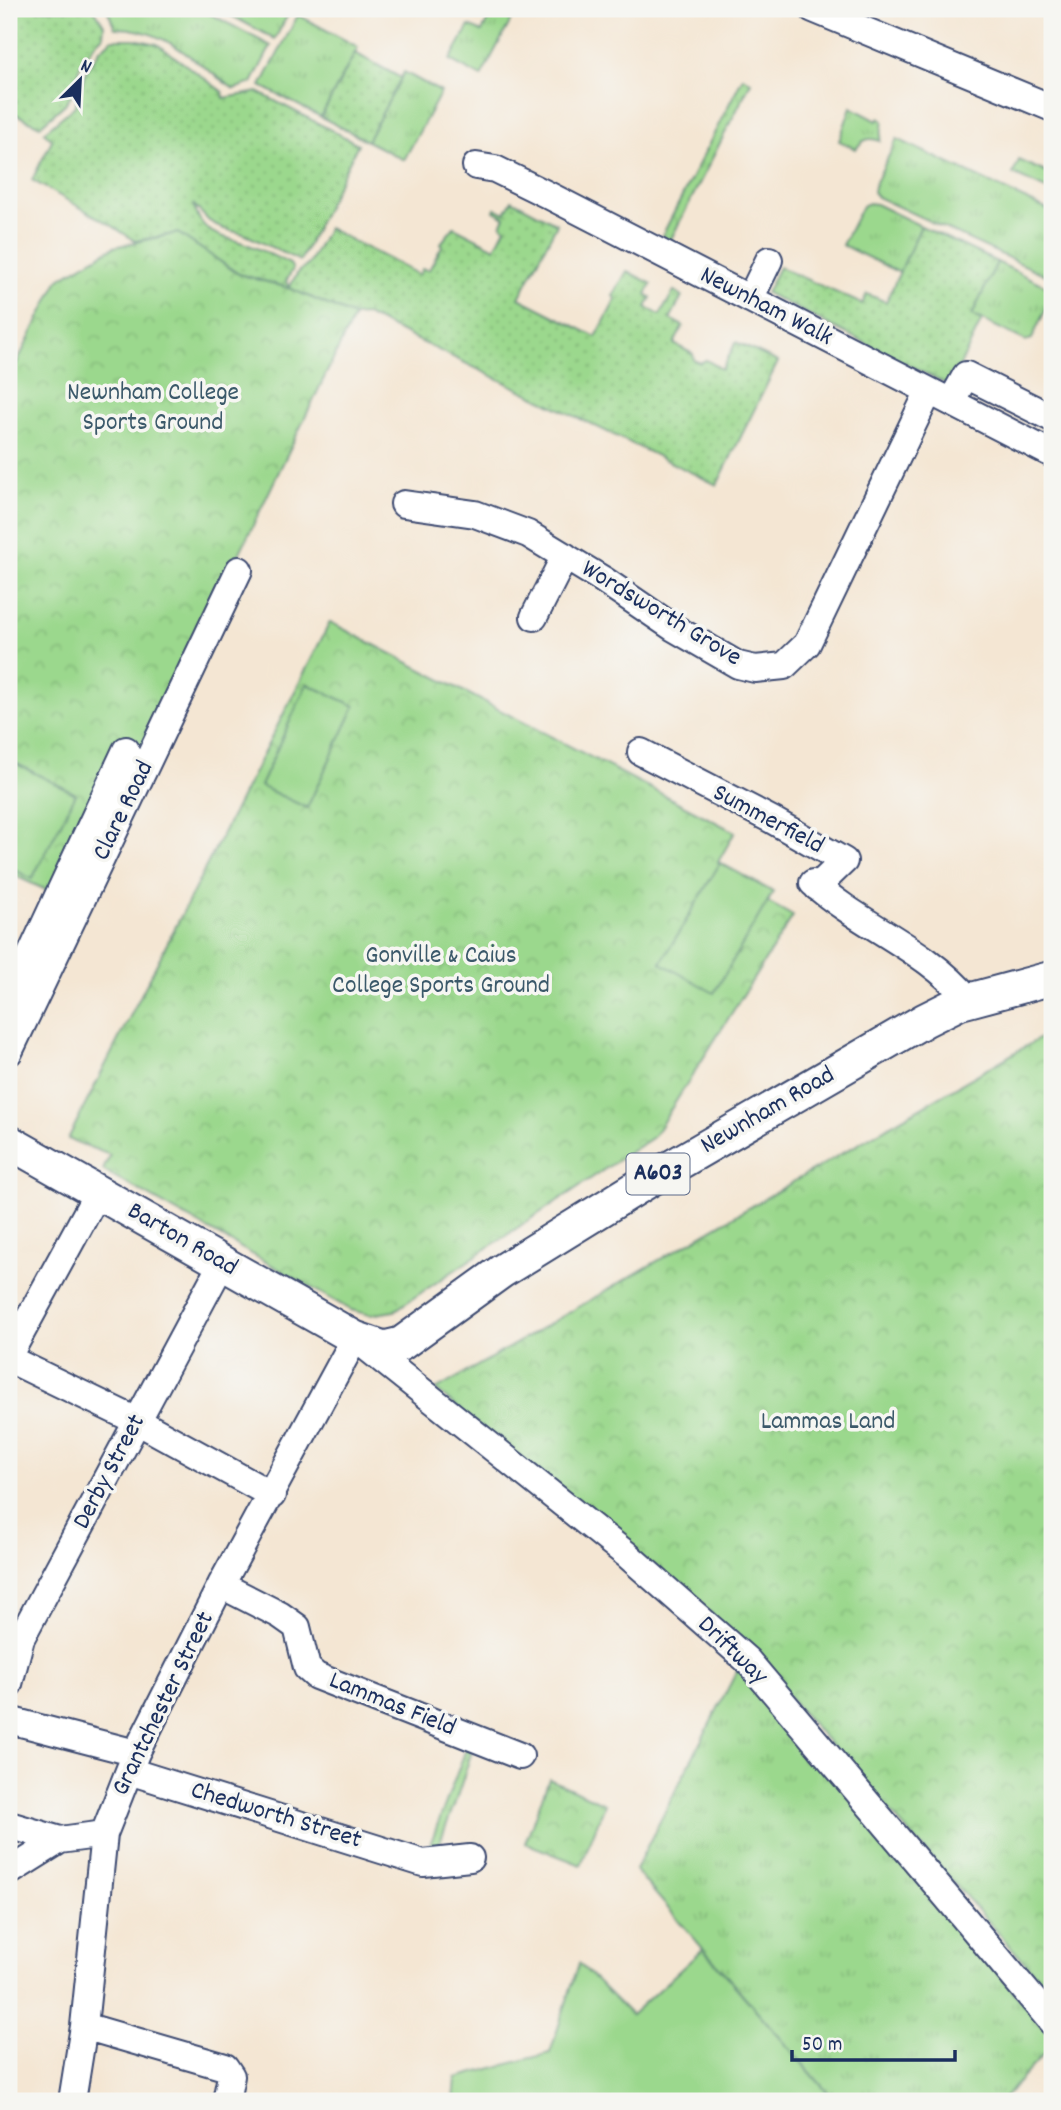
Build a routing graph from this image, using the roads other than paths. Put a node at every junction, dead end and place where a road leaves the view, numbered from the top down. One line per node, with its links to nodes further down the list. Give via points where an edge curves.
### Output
1 (813, 9): 2 (street)
2 (1052, 108)
3 (476, 166): 5 (street, Newnham Walk, via 527,184)
4 (769, 260): 5 (street)
5 (750, 299): 6 (street, Newnham Walk)
6 (940, 397): 7 (street, Wordsworth Grove, via 966,375); 8 (street, Newnham Walk); 10 (street, Wordsworth Grove, via 807,644 784,666 755,670 738,665)
7 (1052, 418)
8 (1052, 453)
9 (404, 504): 10 (street, Wordsworth Grove, via 475,514 528,534)
10 (565, 556): 12 (street)
11 (239, 570): 18 (street, Clare Road)
12 (534, 617)
13 (126, 750): 17 (street)
14 (641, 752): 16 (street, Summerfield, via 844,861 815,885 925,960)
15 (1052, 978): 16 (main road, Newnham Road / A603)
16 (968, 999): 22 (main road, Newnham Road / A603, via 651,1179 502,1271 401,1344 384,1348)
17 (9, 1001)
18 (9, 1052)
19 (9, 1142): 20 (main road, Barton Road / A603)
20 (98, 1192): 21 (main road, Barton Road / A603); 23 (street)
21 (222, 1263): 22 (main road, Barton Road / A603); 24 (street, Derby Street)
22 (355, 1338): 25 (street, Grantchester Street); 36 (street, Driftway, via 626,1554 747,1660)
23 (9, 1357): 24 (street)
24 (137, 1421): 25 (street); 27 (street, Derby Street, via 21,1638)
25 (272, 1495): 26 (street, Grantchester Street)
26 (221, 1585): 29 (street, Lammas Field, via 297,1627 307,1668 316,1675); 30 (street, Grantchester Street)
27 (9, 1684)
28 (9, 1720): 30 (street, Chedworth Street)
29 (520, 1756)
30 (132, 1762): 32 (street, Grantchester Street); 34 (street, Chedworth Street, via 423,1863)
31 (9, 1825): 33 (street)
32 (104, 1834): 33 (street); 37 (street, Grantchester Street)
33 (60, 1840): 35 (street)
34 (470, 1858)
35 (9, 1871)
36 (1052, 2022)
37 (84, 2026): 38 (street, Grantchester Street); 39 (street, via 225,2067 231,2076)
38 (72, 2101)
39 (226, 2101)

